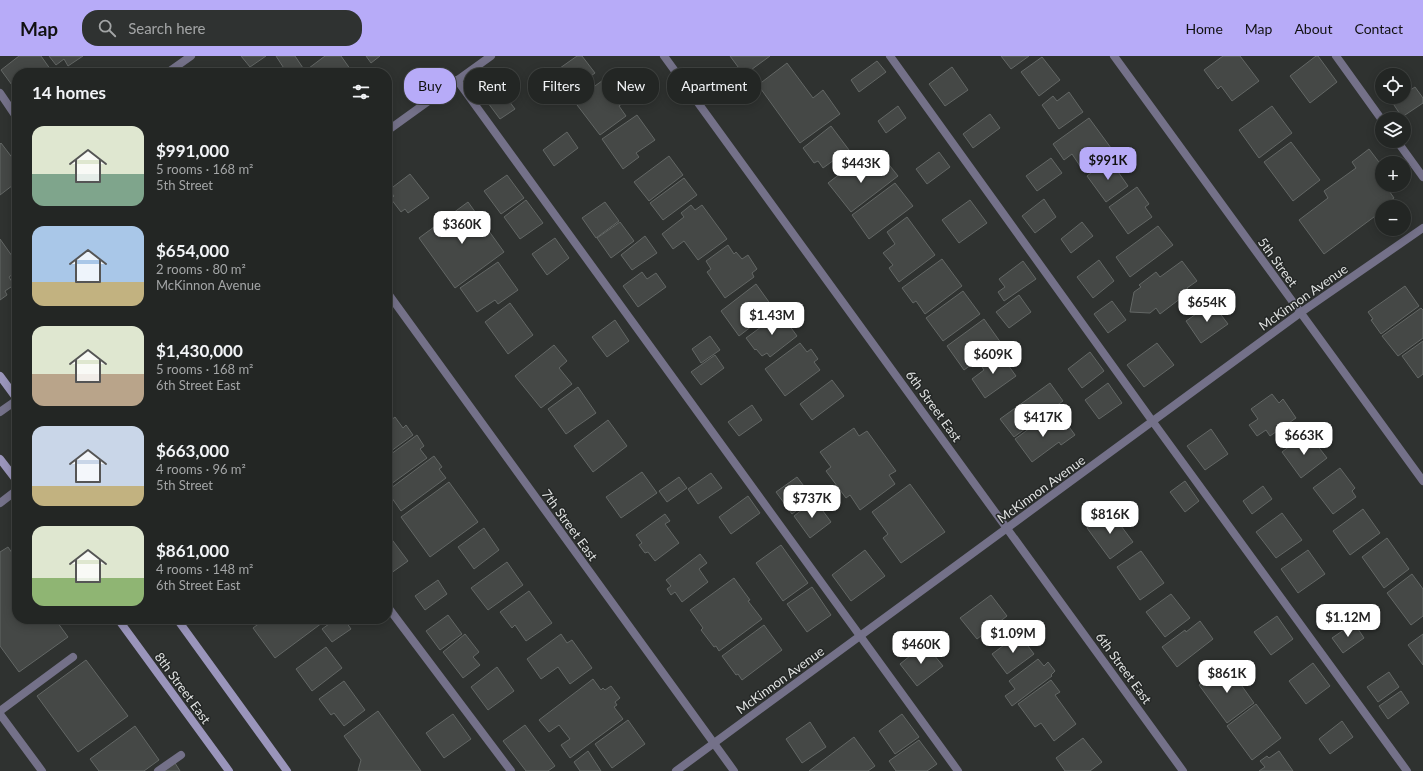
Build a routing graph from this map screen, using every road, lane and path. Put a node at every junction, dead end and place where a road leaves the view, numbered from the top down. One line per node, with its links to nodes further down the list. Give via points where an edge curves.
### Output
1 (191, 56): 7 (street)
2 (491, 56): 8 (street)
3 (664, 56): 28 (street, 6th Street East)
4 (890, 56): 22 (street)
5 (1114, 56): 17 (street, 5th Street)
6 (1336, 56): 11 (street)
7 (174, 68)
8 (458, 80): 12 (street); 32 (street)
9 (0, 93): 10 (street)
10 (12, 111)
11 (1376, 112)
12 (392, 127)
13 (1402, 148): 14 (street)
14 (1423, 177)
15 (1423, 228): 17 (street, McKinnon Avenue)
16 (392, 299): 36 (street, 7th Street East)
17 (1300, 313): 22 (street, McKinnon Avenue); 25 (street, 5th Street)
18 (0, 376): 19 (main road)
19 (12, 393)
20 (12, 404): 21 (street)
21 (0, 412)
22 (1153, 422): 28 (street, McKinnon Avenue); 47 (street)
23 (0, 459): 24 (main road)
24 (12, 475)
25 (1423, 481)
26 (12, 494): 27 (street)
27 (0, 503)
28 (1008, 528): 32 (street, McKinnon Avenue); 46 (street, 6th Street East)
29 (392, 613): 42 (street)
30 (122, 624): 40 (main road, 8th Street East)
31 (180, 624): 41 (main road)
32 (861, 635): 36 (street, McKinnon Avenue); 45 (street)
33 (73, 657): 34 (street)
34 (0, 710)
35 (0, 714): 38 (street)
36 (713, 743): 43 (street, McKinnon Avenue); 44 (street, 7th Street East)
37 (181, 755): 39 (street)
38 (42, 771)
39 (158, 771)
40 (229, 771)
41 (287, 771)
42 (511, 771)
43 (676, 771)
44 (734, 771)
45 (958, 771)
46 (1184, 771)
47 (1407, 771)

